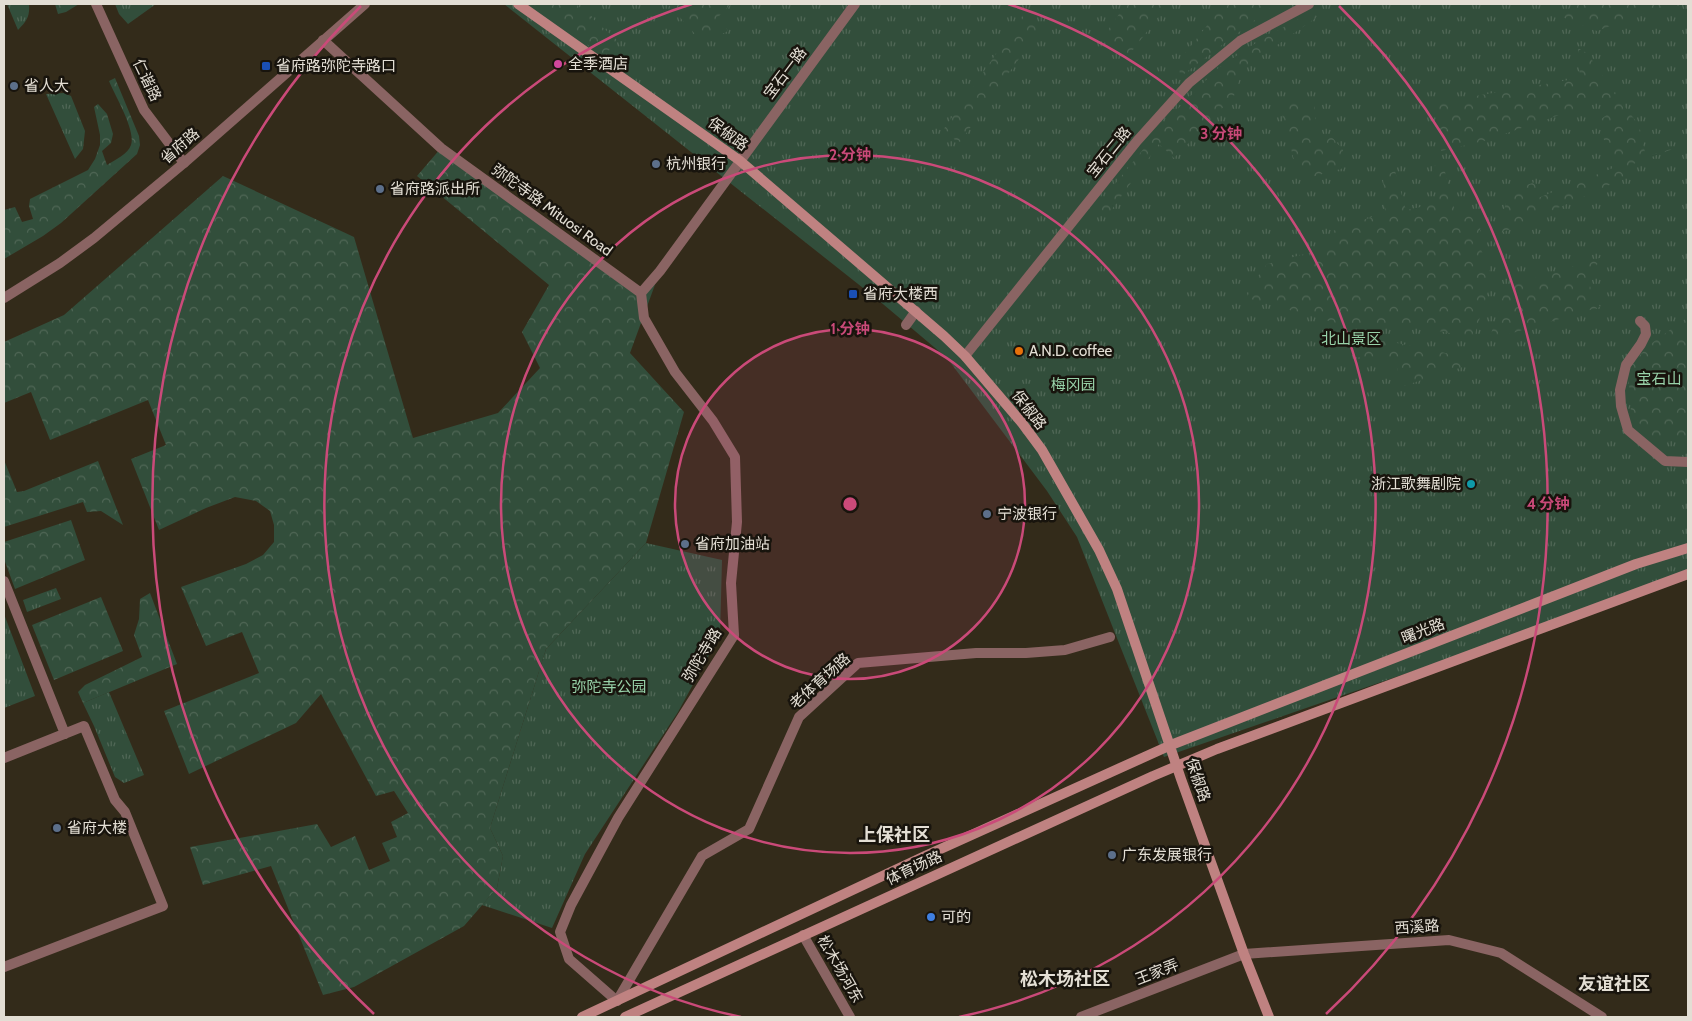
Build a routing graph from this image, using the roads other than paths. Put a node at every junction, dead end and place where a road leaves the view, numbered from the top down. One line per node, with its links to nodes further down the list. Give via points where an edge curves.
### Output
1 (96, 4): 8 (street, 仁谐路, via 144,110)
2 (364, 4): 6 (street, 省府路)
3 (518, 4): 7 (main road, 保俶路)
4 (855, 4): 7 (street, 宝石一路)
5 (1310, 4): 14 (street, 宝石二路, via 1240,41 1189,83 1137,142)
6 (323, 40): 8 (street, 省府路); 9 (street, 弥陀寺路 Mituosi Road, via 441,148)
7 (739, 160): 9 (street); 11 (main road, 保俶路)
8 (184, 162): 10 (street, 省府路, via 94,238)
9 (641, 293): 27 (street, 弥陀寺路, via 648,326 675,372 735,456 737,522 731,583 734,635 618,818 570,905 560,932 569,959)
10 (4, 298)
11 (916, 311): 13 (street); 14 (main road, 保俶路)
12 (1640, 321): 15 (street, via 1646,334 1626,365 1620,390 1628,430 1665,461)
13 (906, 326)
14 (965, 356): 21 (main road, 保俶路, via 1042,450 1099,550 1116,589)
15 (1688, 462)
16 (1688, 548): 21 (main road, 曙光路, via 1636,564)
17 (1688, 574): 23 (main road, 体育场路)
18 (4, 581): 20 (street)
19 (1110, 637): 27 (street, 老体育场路, via 1065,650 976,653 858,663 799,717 749,829 702,856)
20 (66, 734): 22 (street); 26 (street, via 84,726 115,800 125,812 163,906)
21 (1170, 745): 23 (main road, 保俶路); 27 (main road, 体育场路)
22 (4, 758)
23 (1177, 766): 24 (main road, 体育场路); 25 (main road, 保俶路)
24 (803, 935): 29 (main road, 体育场路); 30 (street, 松木场河东)
25 (1244, 954): 31 (street, 王家弄); 32 (main road, 保俶路); 33 (street, 西溪路, via 1449,940 1501,952)
26 (4, 967)
27 (617, 1001): 28 (main road, 体育场路)
28 (582, 1017)
29 (625, 1017)
30 (850, 1017)
31 (1081, 1017)
32 (1269, 1017)
33 (1602, 1017)

